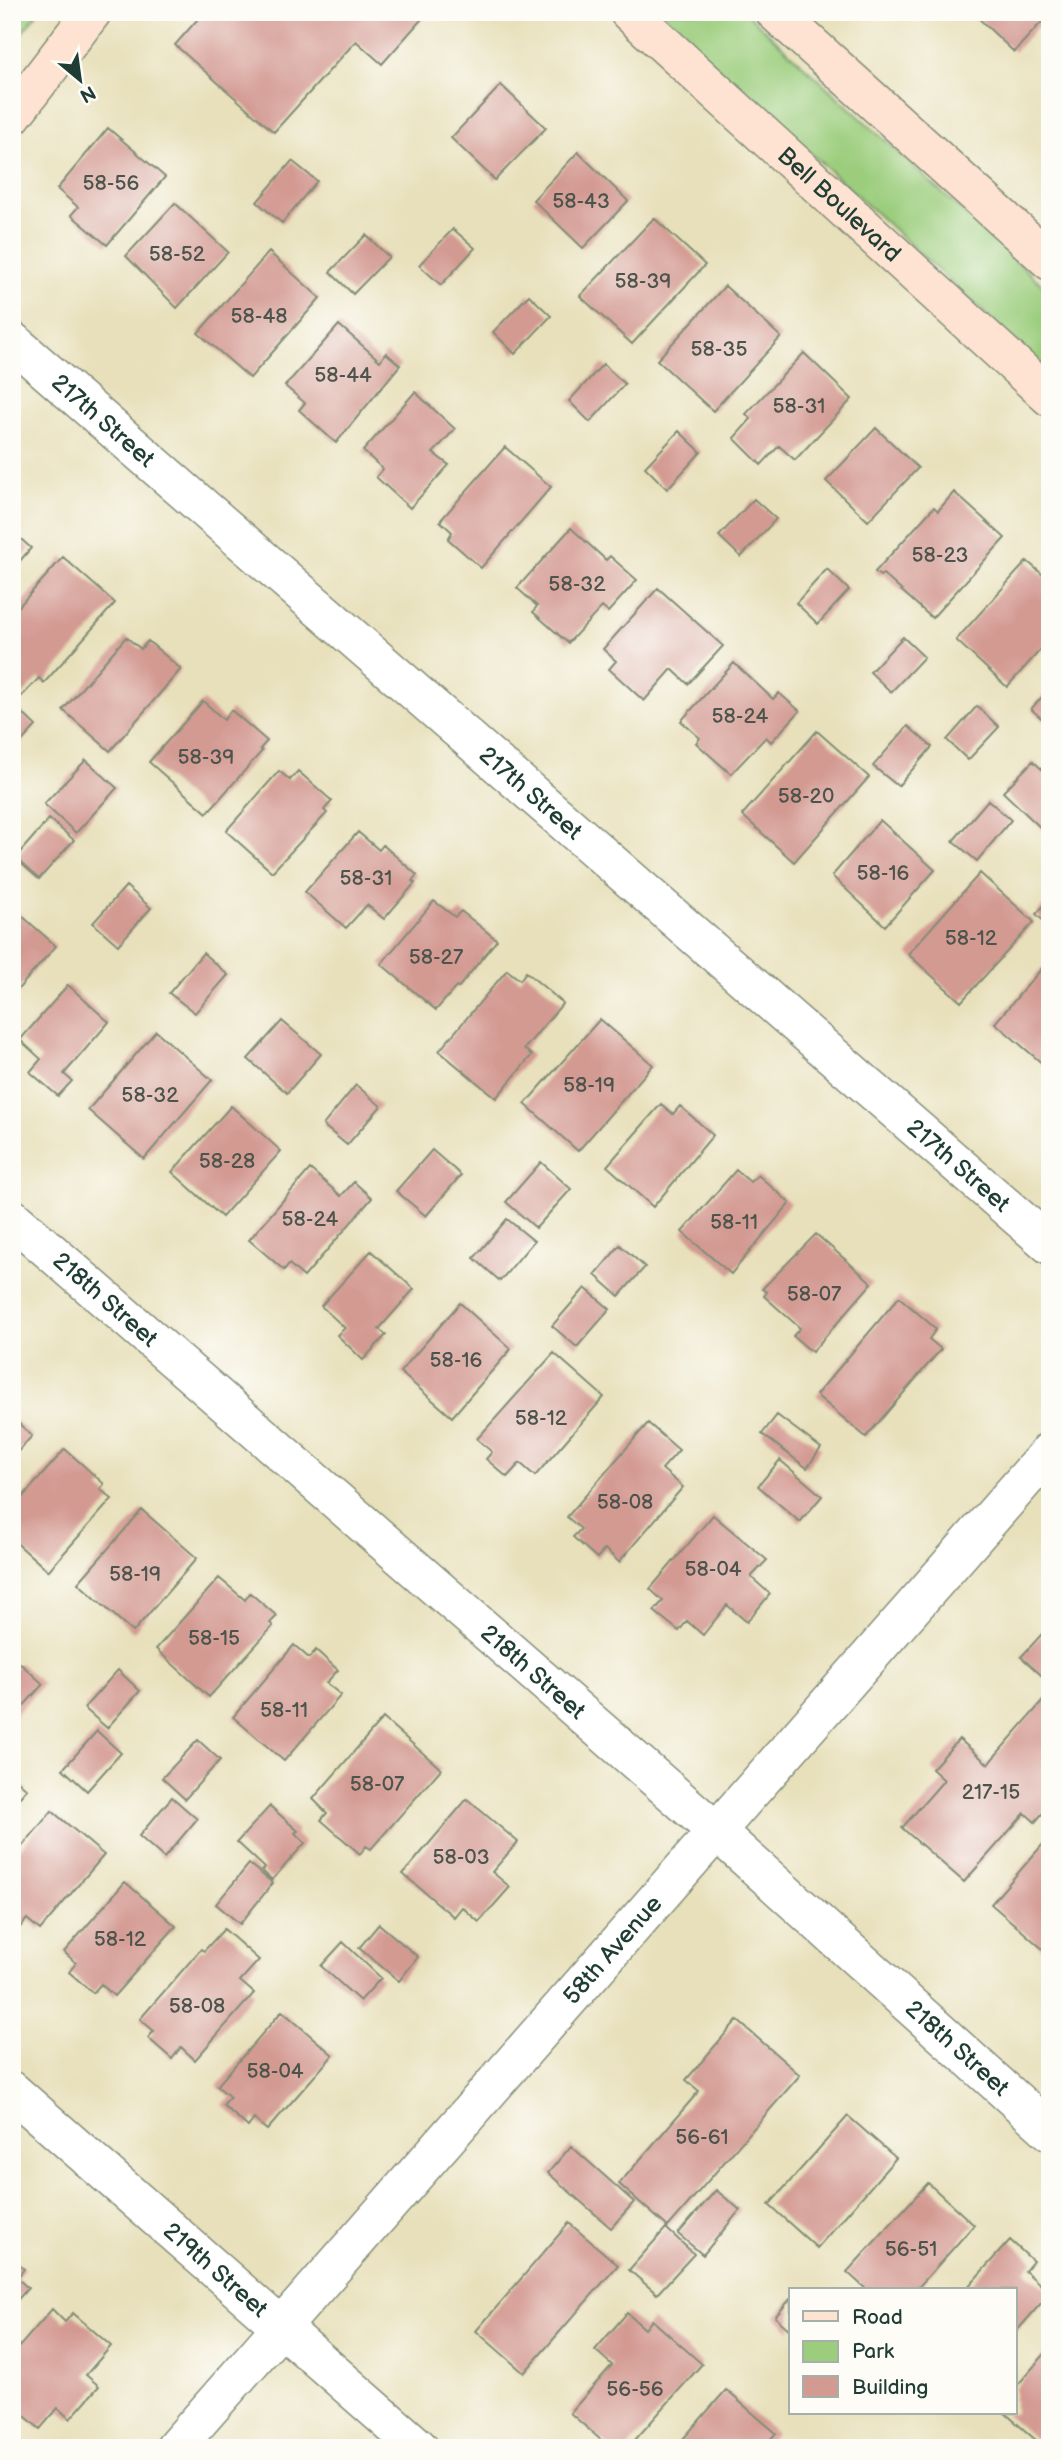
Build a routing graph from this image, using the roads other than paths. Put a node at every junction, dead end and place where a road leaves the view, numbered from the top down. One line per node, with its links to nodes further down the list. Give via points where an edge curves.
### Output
1 (92, 12): 4 (street)
2 (629, 12): 7 (street, Bell Boulevard)
3 (775, 12): 5 (street)
4 (12, 116)
5 (1050, 261)
6 (12, 341): 9 (street, 217th Street)
7 (1050, 397)
8 (12, 1218): 11 (street, 218th Street)
9 (1050, 1245)
10 (1050, 1451): 11 (street, 58th Avenue)
11 (716, 1831): 13 (street, 218th Street); 14 (street, 58th Avenue)
12 (12, 2091): 14 (street, 219th Street)
13 (1050, 2130)
14 (281, 2326): 15 (street, 58th Avenue); 16 (street, 219th Street)
15 (175, 2448)
16 (419, 2448)

